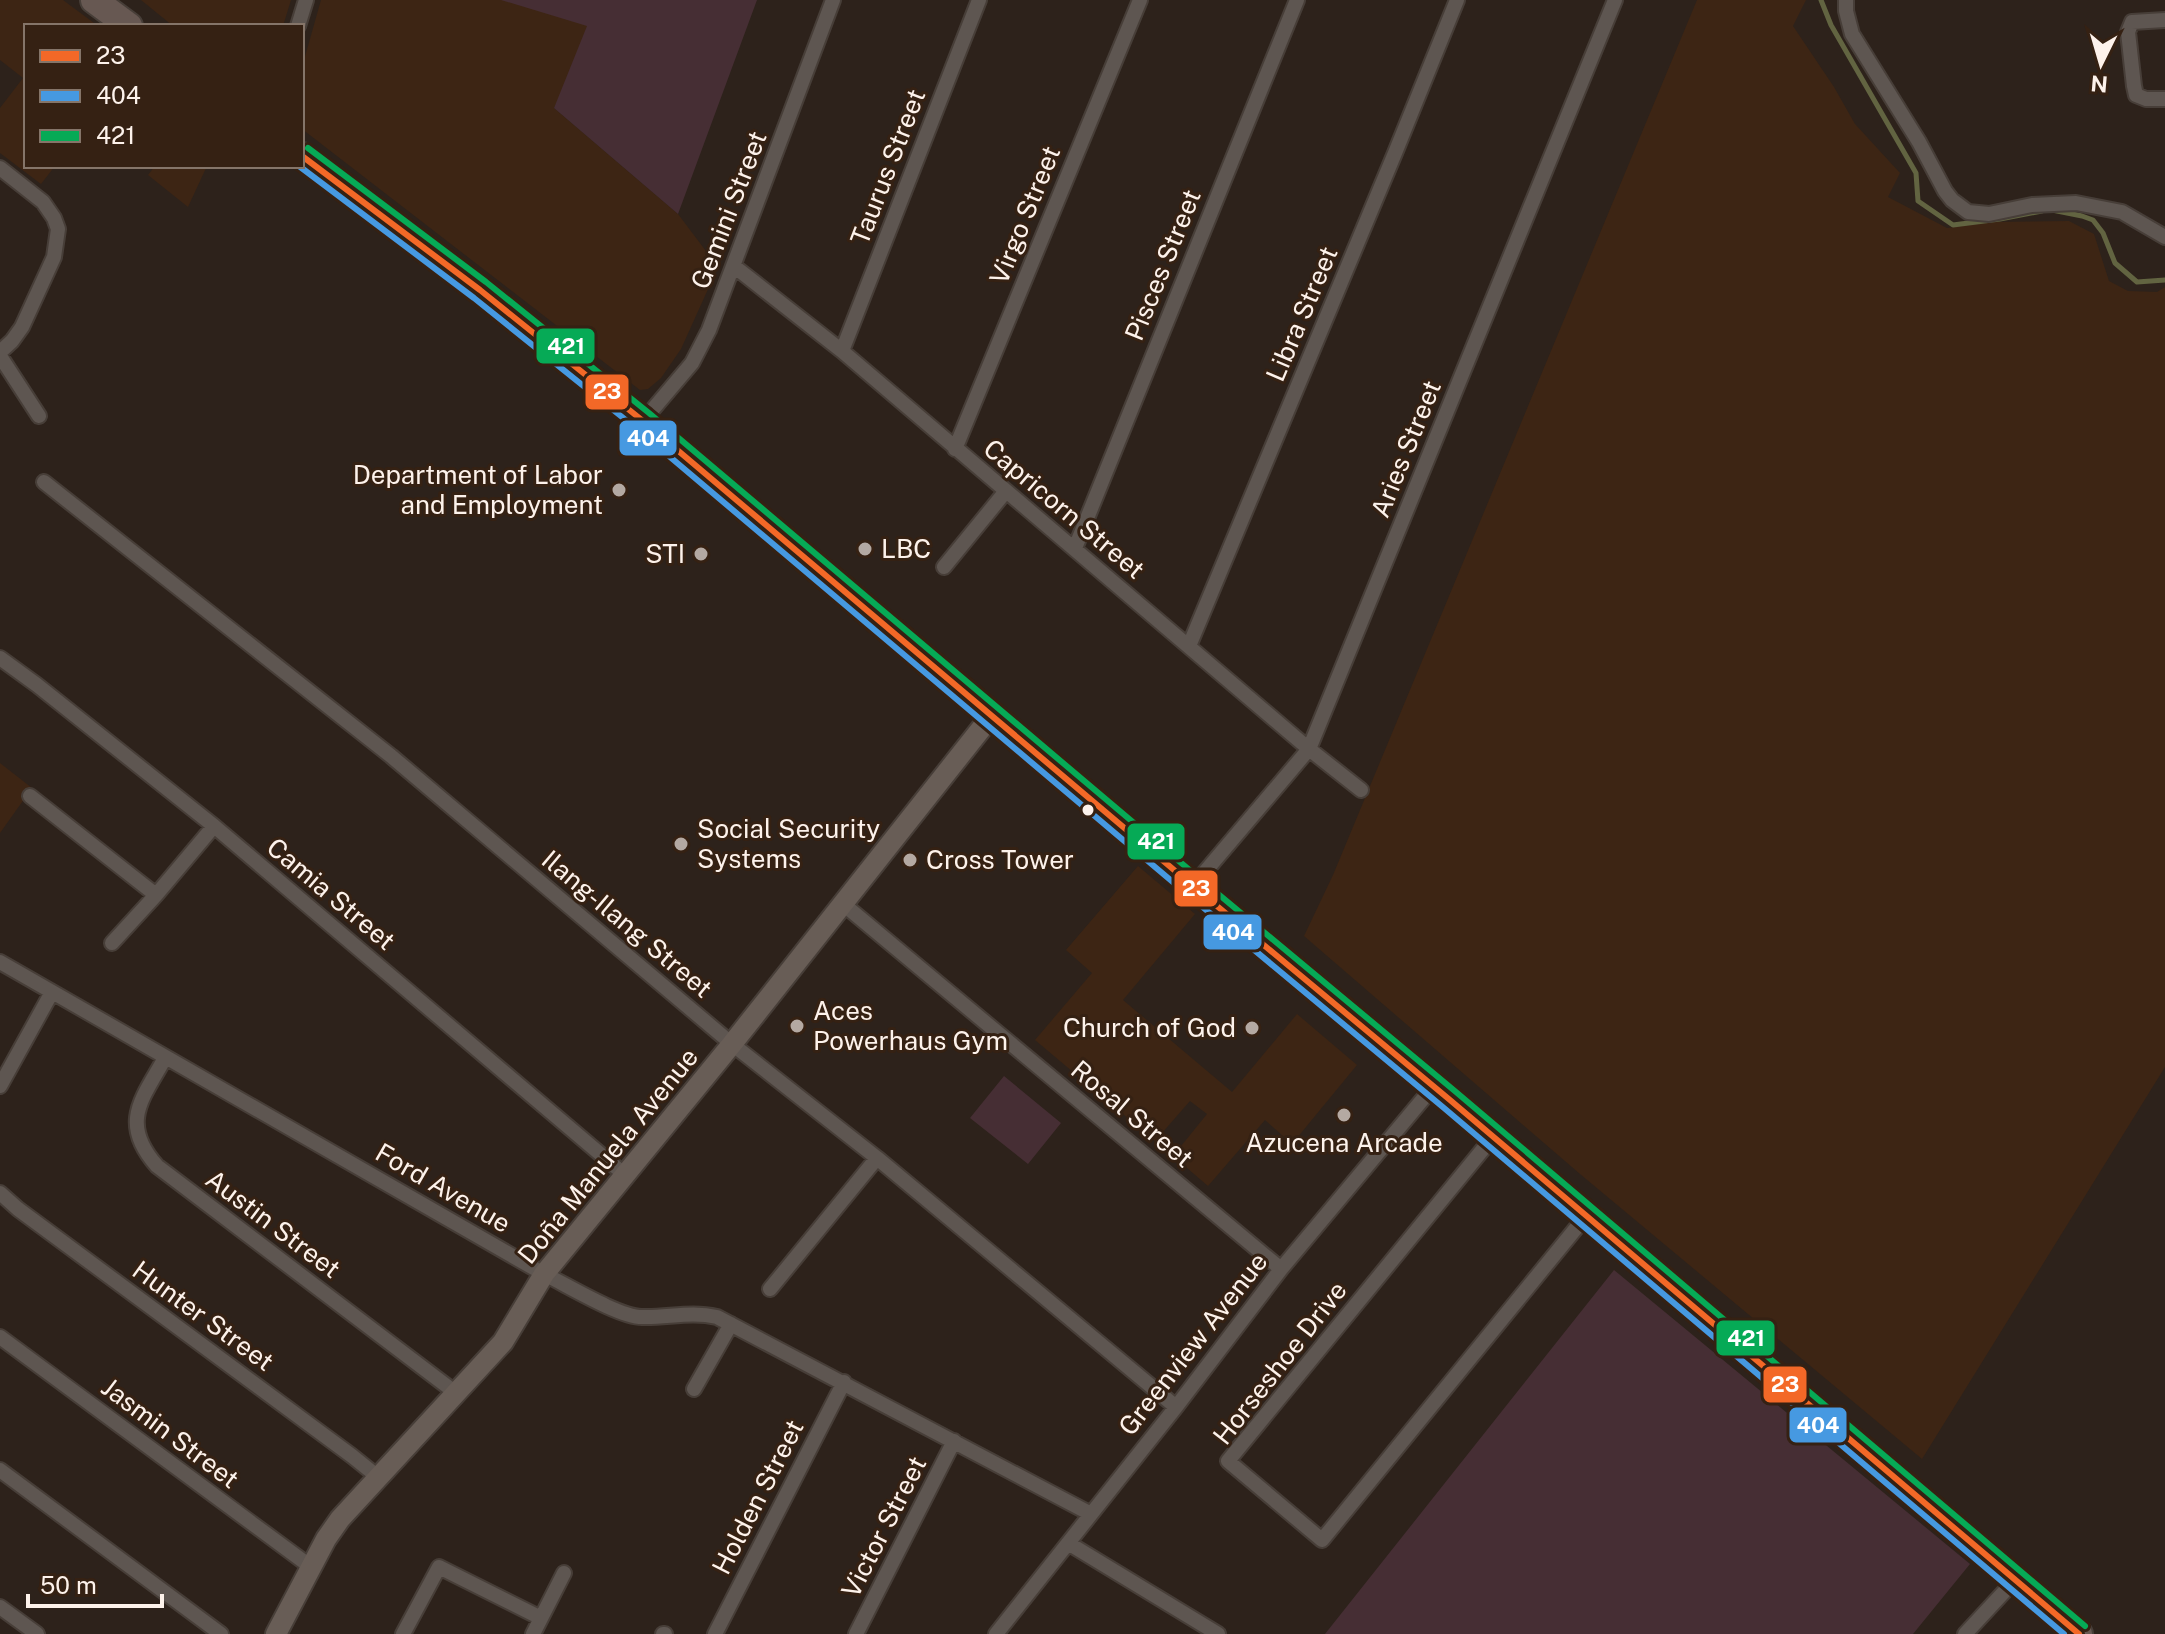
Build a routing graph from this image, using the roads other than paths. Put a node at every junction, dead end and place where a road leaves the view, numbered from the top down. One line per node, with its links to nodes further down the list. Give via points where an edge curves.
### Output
1 (306, 0): 12 (street)
2 (833, 0): 17 (street, Gemini Street)
3 (979, 0): 18 (street, Taurus Street)
4 (1140, 0): 22 (street, Virgo Street)
5 (1297, 0): 25 (street, Pisces Street)
6 (1457, 0): 27 (street, Libra Street)
7 (1615, 0): 30 (street, Aries Street)
8 (1846, 0): 16 (street, via 1852,34 1945,191 1968,212 2076,203 2122,212)
9 (98, 1): 11 (highway)
10 (2165, 20): 13 (street, via 2132,22 2128,32 2136,95)
11 (127, 24)
12 (299, 24)
13 (2165, 99)
14 (304, 158): 21 (highway)
15 (0, 168): 19 (street, via 43,202 58,229 54,257 28,313)
16 (2165, 237)
17 (735, 267): 18 (street, Capricorn Street); 21 (street, Gemini Street, via 692,363)
18 (842, 351): 22 (street, Capricorn Street)
19 (0, 354): 20 (street)
20 (39, 416)
21 (643, 421): 29 (highway)
22 (955, 449): 24 (street, Capricorn Street)
23 (44, 482): 40 (street, Ilang-Ilang Street, via 391,756)
24 (1006, 491): 25 (street, Capricorn Street); 26 (street)
25 (1075, 548): 27 (street, Capricorn Street)
26 (944, 567)
27 (1189, 646): 30 (street, Capricorn Street)
28 (0, 658): 33 (street, Camia Street)
29 (992, 715): 34 (highway); 36 (street, Doña Manuela Avenue)
30 (1309, 749): 31 (street, Capricorn Street); 34 (street, Aries Street)
31 (1361, 790)
32 (30, 796): 35 (street)
33 (214, 826): 35 (street); 46 (street, Camia Street)
34 (1193, 886): 43 (highway)
35 (156, 895): 37 (street)
36 (842, 903): 40 (street, Doña Manuela Avenue); 49 (street, Rosal Street)
37 (112, 943)
38 (0, 962): 39 (street, Ford Avenue)
39 (52, 992): 41 (street, Ford Avenue); 42 (street)
40 (732, 1044): 45 (street, Ilang-Ilang Street); 46 (street, Doña Manuela Avenue)
41 (165, 1058): 50 (street, Ford Avenue); 56 (street, Austin Street, via 139,1104 137,1128 145,1153)
42 (0, 1086)
43 (1433, 1087): 44 (highway); 49 (street, Greenview Avenue)
44 (1493, 1137): 48 (highway); 48 (street, Horseshoe Drive, via 1228,1461 1234,1467 1322,1540)
45 (877, 1158): 51 (street); 57 (street, Ilang-Ilang Street)
46 (625, 1175): 50 (street, Doña Manuela Avenue)
47 (0, 1193): 60 (street, Hunter Street)
48 (1586, 1216): 65 (highway)
49 (1281, 1269): 57 (street, Greenview Avenue)
50 (544, 1274): 52 (street, Ford Avenue, via 623,1314 639,1318 701,1313); 56 (street, Doña Manuela Avenue, via 503,1342)
51 (770, 1289)
52 (731, 1324): 54 (street, Ford Avenue); 55 (street)
53 (0, 1337): 63 (street, Jasmin Street)
54 (844, 1382): 58 (street, Ford Avenue); 73 (street, Holden Street)
55 (694, 1389)
56 (456, 1393): 60 (street, Doña Manuela Avenue)
57 (1176, 1407): 61 (street, Greenview Avenue)
58 (954, 1441): 61 (street, Ford Avenue); 74 (street, Victor Street)
59 (0, 1470): 69 (street)
60 (378, 1477): 63 (street, Doña Manuela Avenue, via 340,1519)
61 (1091, 1514): 62 (street, Greenview Avenue)
62 (1068, 1543): 75 (street, Greenview Avenue); 76 (street)
63 (311, 1567): 70 (street, Doña Manuela Avenue)
64 (564, 1573): 67 (street)
65 (2016, 1579): 77 (street); 78 (highway)
66 (0, 1607): 68 (street)
67 (541, 1618): 71 (street, via 439,1567); 72 (street)
68 (37, 1634)
69 (221, 1634)
70 (276, 1634)
71 (403, 1634)
72 (533, 1634)
73 (715, 1634)
74 (856, 1634)
75 (996, 1634)
76 (1218, 1634)
77 (1965, 1634)
78 (2079, 1634)

